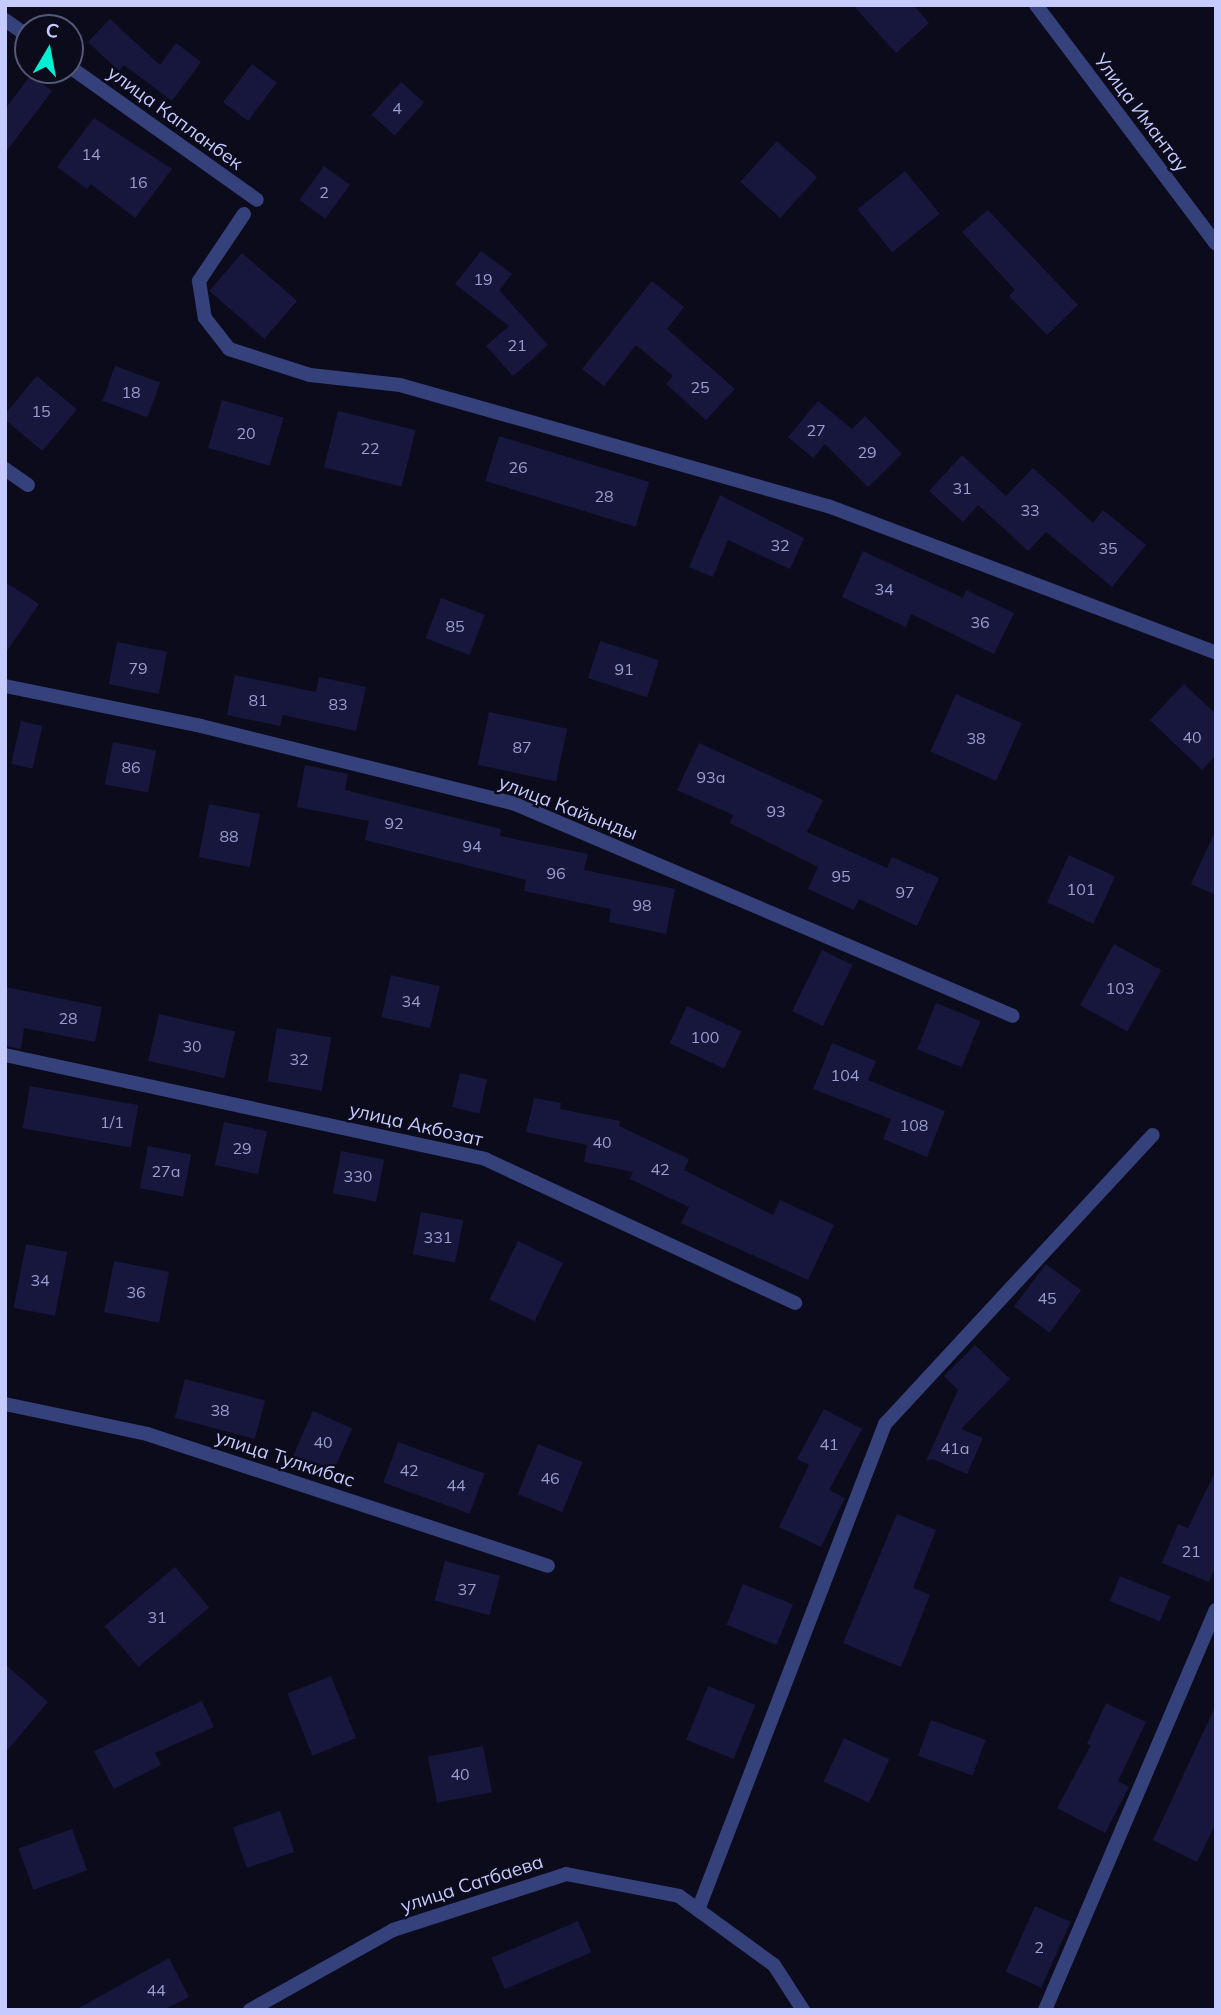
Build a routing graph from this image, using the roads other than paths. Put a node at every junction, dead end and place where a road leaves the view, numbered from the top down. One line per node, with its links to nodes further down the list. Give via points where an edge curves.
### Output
1 (1036, 5): 5 (street, Улица Имантау)
2 (84, 77): 3 (street, улица Капланбек)
3 (257, 200)
4 (244, 214): 8 (street, via 199,281 205,318 229,349 310,375 400,385 828,506)
5 (1216, 244)
6 (5, 469): 7 (street)
7 (28, 485)
8 (1216, 653)
9 (5, 686): 10 (street, улица Кайынды, via 201,726 513,803)
10 (1013, 1016)
11 (5, 1055): 13 (street, улица Акбозат, via 485,1159)
12 (1153, 1135): 17 (street, via 885,1424)
13 (795, 1303)
14 (5, 1404): 15 (street, улица Тулкибас, via 147,1434)
15 (548, 1566)
16 (1216, 1610): 20 (street)
17 (698, 1910): 18 (street, улица Сатбаева, via 679,1896 566,1874 393,1930); 19 (street, улица Сатбаева, via 774,1965)
18 (250, 2010)
19 (803, 2010)
20 (1045, 2010)

